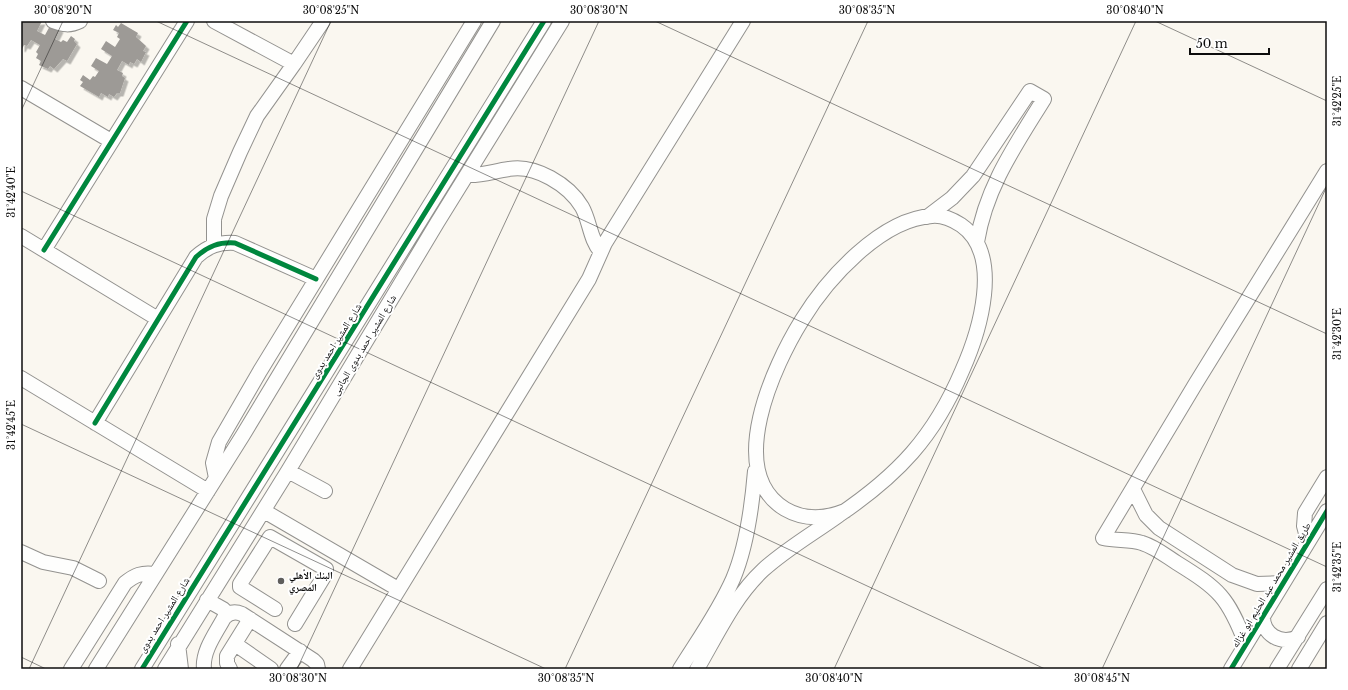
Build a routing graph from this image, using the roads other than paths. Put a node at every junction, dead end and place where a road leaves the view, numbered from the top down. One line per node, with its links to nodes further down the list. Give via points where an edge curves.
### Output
1 (53, 21): 2 (street, via 70,25)
2 (80, 21)
3 (186, 21): 13 (street)
4 (214, 21): 11 (street)
5 (323, 21): 11 (street)
6 (474, 21): 26 (street)
7 (493, 21): 30 (street)
8 (544, 21): 18 (street, شارع المشير احمد بدوى)
9 (562, 21): 17 (street, شارع المشير احمد بدوى الجانبى)
10 (743, 21): 25 (street, via 645,176)
11 (294, 64): 23 (street, via 258,116 240,152 221,196 214,220)
12 (21, 88): 13 (street)
13 (112, 141): 24 (street)
14 (993, 148): 15 (street); 15 (street, via 1030,91 1044,99); 19 (street, via 963,188)
15 (1009, 156): 22 (street, via 988,198)
16 (1327, 171): 36 (street)
17 (466, 175): 20 (street, شارع المشير احمد بدوى الجانبى); 25 (street, via 481,175 510,169 526,169 541,174 574,196 583,209 595,244)
18 (424, 215): 20 (street); 55 (street, شارع المشير احمد بدوى)
19 (927, 216): 22 (street, via 952,220 966,229); 32 (street, via 894,228 864,248 830,281 807,311 787,346 770,386 760,427)
20 (437, 223): 33 (street, شارع المشير احمد بدوى الجانبى)
21 (21, 236): 24 (street)
22 (977, 242): 40 (street, via 983,260 982,308 974,340 955,388 936,422 910,456 888,478)
23 (214, 244): 26 (street, via 235,243); 27 (street, via 196,257)
24 (44, 250): 27 (street)
25 (601, 252): 51 (street, via 589,278)
26 (316, 279): 28 (street)
27 (158, 319): 31 (street)
28 (260, 371): 30 (street); 35 (street, via 216,448 213,463)
29 (21, 378): 31 (street)
30 (276, 380): 35 (street)
31 (95, 423): 37 (street)
32 (756, 465): 40 (street, via 767,492 780,506 789,511 817,518); 77 (street, via 749,519 735,572 720,605)
33 (288, 471): 38 (street); 39 (street, شارع المشير احمد بدوى الجانبى)
34 (1327, 477): 43 (street, via 1305,513 1304,526)
35 (216, 478): 37 (street)
36 (1133, 488): 42 (street, via 1146,515); 44 (street, via 1103,538 1134,541)
37 (208, 491): 48 (street)
38 (325, 491)
39 (264, 511): 46 (street, شارع المشير احمد بدوى الجانبى); 51 (street)
40 (845, 511): 78 (street, via 776,559 754,579 736,602)
41 (1327, 511): 43 (street, طريق المشير محمد عبد الحليم ابو غزاله)
42 (1167, 534): 44 (street); 50 (street, via 1240,579 1257,584)
43 (1308, 541): 50 (street, طريق المشير محمد عبد الحليم ابو غزاله)
44 (1158, 550): 63 (street, via 1207,581 1220,594 1235,616)
45 (21, 552): 49 (street, via 43,562 74,568)
46 (236, 556): 47 (street); 53 (street, شارع المشير احمد بدوى الجانبى)
47 (251, 565): 54 (street, via 240,587); 60 (street, via 270,537 326,569)
48 (155, 574): 66 (street, via 145,572 124,582); 67 (street)
49 (99, 581)
50 (1283, 583): 57 (street, طريق المشير محمد عبد الحليم ابو غزاله)
51 (398, 589): 76 (street)
52 (1327, 589): 61 (street)
53 (207, 600): 56 (street); 64 (street, شارع المشير احمد بدوى الجانبى)
54 (275, 609)
55 (177, 612): 64 (street); 68 (street, شارع المشير احمد بدوى)
56 (228, 614): 58 (street, via 239,612); 71 (street, via 206,650)
57 (1263, 615): 61 (street, via 1265,628 1274,637 1286,641); 63 (street, طريق المشير محمد عبد الحليم ابو غزاله)
58 (250, 619): 62 (street); 65 (street)
59 (1327, 623): 81 (street)
60 (295, 624)
61 (1298, 637): 80 (street)
62 (235, 644): 72 (street, via 226,659); 73 (street)
63 (1246, 644): 79 (street, طريق المشير محمد عبد الحليم ابو غزاله)
64 (178, 647): 69 (street, شارع المشير احمد بدوى الجانبى); 70 (street)
65 (300, 652): 74 (street); 75 (street, via 316,662)
66 (71, 669)
67 (96, 669)
68 (142, 669)
69 (165, 669)
70 (182, 669)
71 (204, 669)
72 (230, 669)
73 (272, 669)
74 (287, 669)
75 (318, 669)
76 (350, 669)
77 (680, 669)
78 (697, 669)
79 (1231, 669)
80 (1277, 669)
81 (1299, 669)

